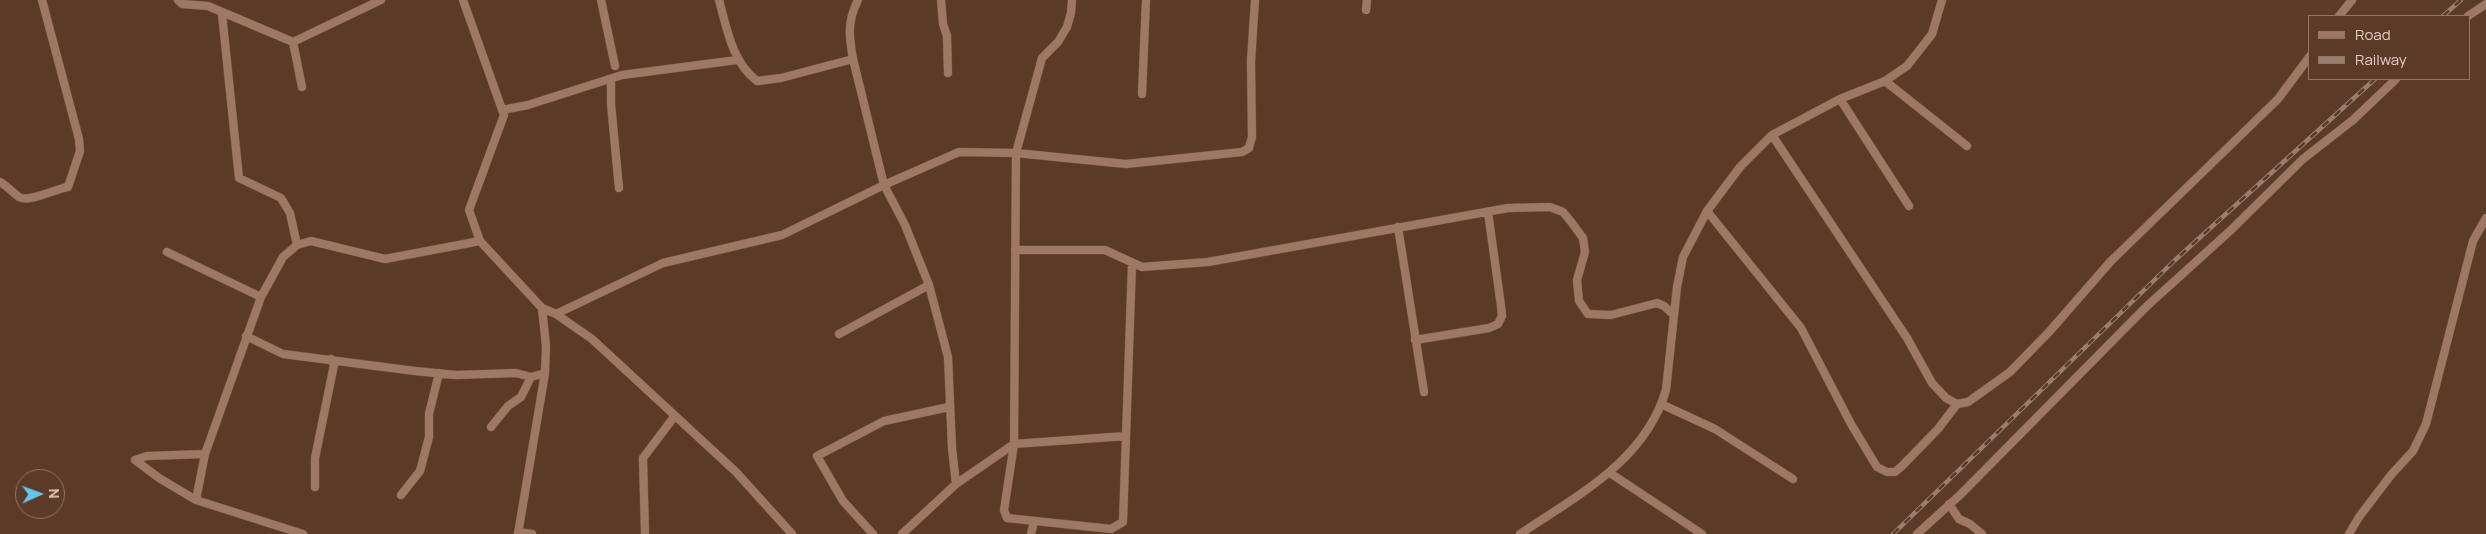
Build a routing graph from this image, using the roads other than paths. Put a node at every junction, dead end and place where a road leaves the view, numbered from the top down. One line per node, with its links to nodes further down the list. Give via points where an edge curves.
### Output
1 (42, 0): 36 (street, via 80,151 68,187 50,190 34,199 20,198)
2 (178, 0): 17 (street, via 182,4 208,6)
3 (381, 0): 20 (street)
4 (463, 0): 32 (street)
5 (601, 0): 24 (street)
6 (719, 0): 23 (street)
7 (858, 0): 21 (street, via 850,15)
8 (941, 0): 25 (street, via 947,36)
9 (1072, 0): 35 (street, via 1066,27 1058,42 1042,58)
10 (1146, 0): 30 (street)
11 (1255, 0): 35 (street, via 1251,61 1252,137 1249,148 1231,154 1126,164)
12 (1367, 0): 16 (street)
13 (1942, 0): 28 (street, via 1932,34 1907,66)
14 (2352, 0): 18 (street)
15 (2486, 4): 19 (street)
16 (1366, 10)
17 (222, 14): 20 (street); 45 (street, via 239,178 281,198 290,212)
18 (2340, 15)
19 (2470, 15)
20 (293, 42): 29 (street)
21 (853, 59): 23 (street, via 757,81); 37 (street)
22 (2308, 59): 63 (street, via 2278,100 2111,260 2010,372 1976,398)
23 (737, 60): 26 (street, via 622,75)
24 (615, 66)
25 (948, 73)
26 (611, 80): 32 (street); 38 (street)
27 (2395, 80): 76 (street, via 2353,120 2303,159 2147,306)
28 (1884, 81): 31 (street); 34 (street)
29 (302, 87)
30 (1142, 94)
31 (1840, 99): 33 (street); 39 (street)
32 (502, 110): 44 (street, via 504,116 468,210)
33 (1772, 135): 40 (street, via 1740,167); 63 (street, via 1908,338 1932,383)
34 (1967, 146)
35 (1016, 153): 37 (street, via 959,152); 46 (street)
36 (0, 182)
37 (884, 185): 49 (street, via 905,225); 52 (street, via 782,235 663,263)
38 (619, 188)
39 (1909, 206)
40 (1707, 211): 53 (street, via 1683,258); 63 (street, via 1802,328 1877,467 1895,472 1938,429)
41 (1488, 212): 43 (street); 53 (street, via 1550,207 1563,212 1583,238 1585,252 1577,280 1578,301 1588,314 1611,315 1657,303); 56 (street, via 1502,306 1498,324)
42 (2486, 218): 90 (street, via 2473,241 2426,424 2413,451)
43 (1398, 228): 48 (street, via 1208,262 1142,267); 56 (street)
44 (480, 241): 45 (street, via 385,259 312,241); 51 (street)
45 (297, 245): 50 (street, via 284,257)
46 (1015, 250): 48 (street, via 1093,249 1114,253); 68 (street)
47 (166, 252): 50 (street)
48 (1132, 264): 67 (street)
49 (929, 284): 54 (street); 64 (street, via 948,357)
50 (260, 297): 55 (street)
51 (542, 308): 52 (street); 59 (street)
52 (556, 314): 65 (street, via 592,339)
53 (1674, 315): 62 (street, via 1666,390)
54 (839, 334)
55 (246, 336): 57 (street, via 283,354); 69 (street)
56 (1416, 340): 61 (street)
57 (331, 359): 58 (street); 73 (street, via 334,365 315,458)
58 (439, 373): 60 (street); 74 (street, via 420,471)
59 (545, 373): 60 (street); 78 (street)
60 (531, 377): 66 (street, via 521,397 508,406)
61 (1424, 392)
62 (1661, 404): 70 (street, via 1646,434); 71 (street, via 1715,429)
63 (1956, 404)
64 (949, 407): 72 (street); 83 (street, via 884,421 817,456 843,501)
65 (674, 417): 81 (street, via 643,458); 82 (street, via 736,472)
66 (491, 427)
67 (1126, 436): 68 (street); 77 (street, via 1123,522 1111,529)
68 (1014, 444): 72 (street); 77 (street, via 1004,510 1007,518)
69 (205, 454): 75 (street); 75 (street, via 147,456 135,460)
70 (1610, 473): 86 (street); 87 (street)
71 (1793, 479)
72 (956, 484): 84 (street)
73 (315, 487)
74 (401, 495)
75 (196, 500): 79 (street)
76 (1949, 504): 88 (street); 89 (street, via 1959,519)
77 (1034, 522): 85 (street)
78 (518, 533): 80 (street)
79 (303, 534)
80 (532, 534)
81 (645, 534)
82 (792, 534)
83 (873, 534)
84 (902, 534)
85 (1031, 534)
86 (1520, 534)
87 (1702, 534)
88 (1917, 534)
89 (1982, 534)
90 (2349, 534)

